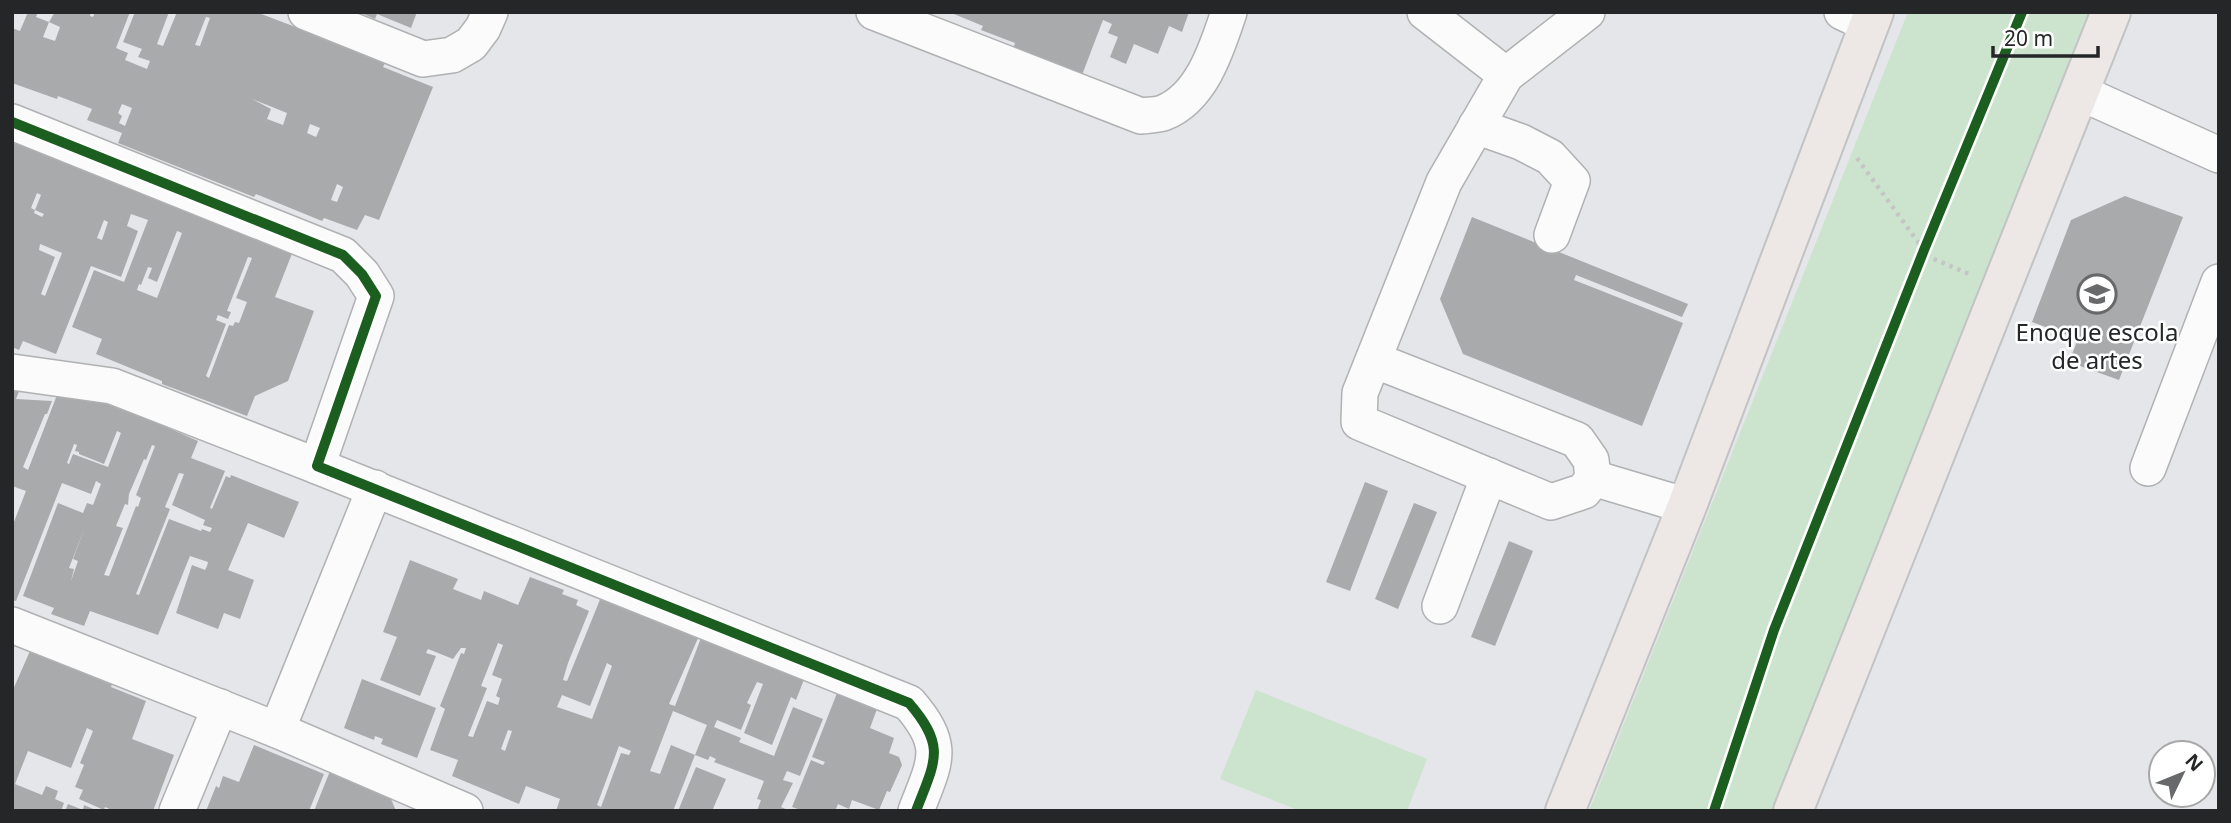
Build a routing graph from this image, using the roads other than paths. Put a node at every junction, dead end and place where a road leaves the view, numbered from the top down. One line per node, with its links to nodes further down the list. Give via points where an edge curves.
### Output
1 (306, 12): 2 (street, via 423,59 452,55 471,44)
2 (491, 12)
3 (874, 12): 4 (street, via 1141,116 1164,113 1199,83 1213,60)
4 (1229, 12)
5 (1425, 12): 9 (street)
6 (1587, 12): 9 (street)
7 (2111, 12): 10 (main road)
8 (1862, 16): 23 (main road, via 1830,128)
9 (1506, 75): 12 (street)
10 (2079, 92): 13 (street); 32 (main road)
11 (12, 122): 18 (street, via 343,255 362,274 376,296)
12 (1476, 126): 14 (street, via 1550,157 1572,181); 16 (street, via 1444,182)
13 (2219, 155)
14 (1552, 235)
15 (2219, 282): 19 (street)
16 (1374, 360): 20 (street, via 1360,393 1359,422); 21 (street, via 1577,440 1591,460)
17 (12, 372): 18 (street, via 112,386)
18 (317, 466): 22 (street)
19 (2148, 468)
20 (1489, 476): 21 (street, via 1551,502 1584,491); 24 (street)
21 (1593, 478): 23 (street)
22 (375, 488): 27 (street); 30 (street, via 909,703 926,723 934,744 934,766)
23 (1687, 506): 31 (main road)
24 (1440, 606)
25 (12, 625): 26 (street)
26 (220, 707): 27 (street); 28 (street)
27 (277, 730): 29 (street)
28 (177, 811)
29 (465, 811)
30 (916, 811)
31 (1565, 811)
32 (1793, 811)

